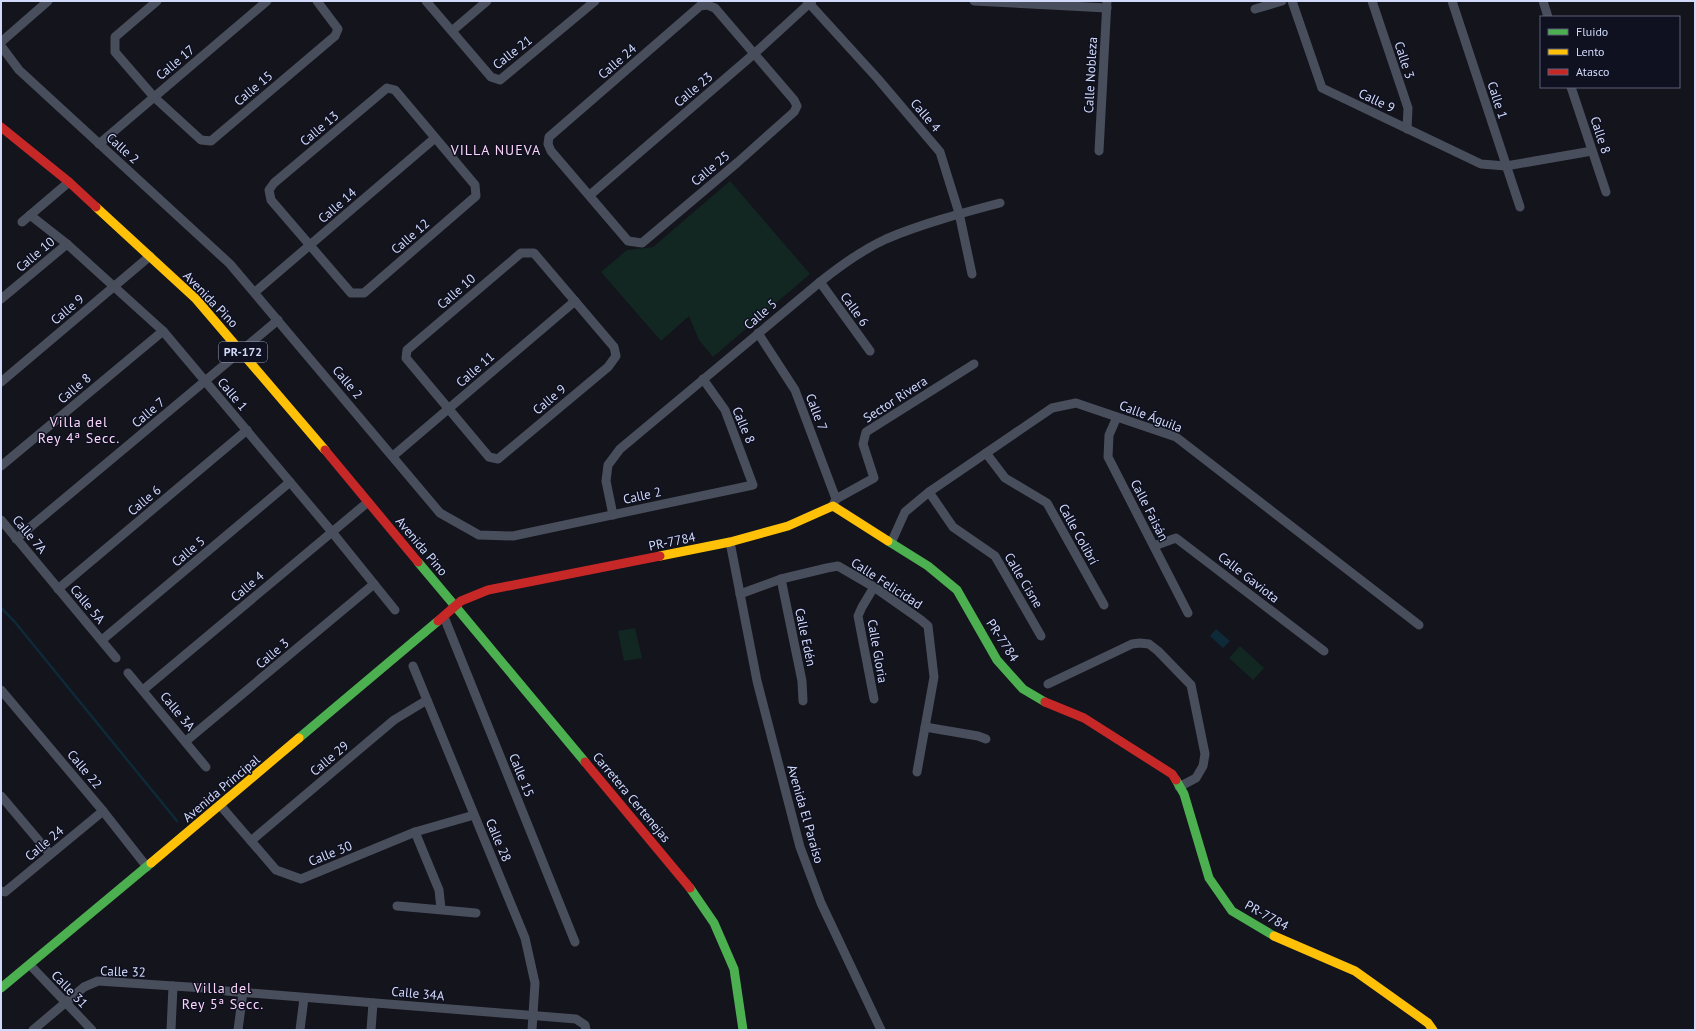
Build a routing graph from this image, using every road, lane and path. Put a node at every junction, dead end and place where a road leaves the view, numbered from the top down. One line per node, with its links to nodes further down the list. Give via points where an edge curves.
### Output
1 (48, 1): 19 (street)
2 (157, 1): 23 (street, via 115,38 115,52)
3 (267, 1): 23 (street, Calle 17)
4 (317, 1): 23 (street, Calle 15, via 338,29 335,36 211,141 201,140)
5 (426, 1): 18 (street)
6 (487, 1): 18 (street)
7 (595, 1): 18 (street, Calle 21, via 500,80 491,77)
8 (974, 1): 15 (street)
9 (1282, 1): 16 (street)
10 (1292, 1): 25 (street, Calle 9, via 1322,88)
11 (1372, 1): 25 (street, Calle 3, via 1408,108)
12 (1452, 1): 30 (street, Calle 1)
13 (1543, 1): 17 (street)
14 (809, 2): 21 (street, Calle 23); 36 (street, Calle 4, via 940,152)
15 (1107, 5): 28 (street, Calle Nobleza)
16 (1255, 9)
17 (1548, 16)
18 (452, 31)
19 (1, 42)
20 (1, 46): 27 (street, Calle 2, via 19,70)
21 (755, 53): 33 (street, Calle 23); 33 (street, Calle 24, via 715,8 700,6 549,137 551,151); 33 (street, Calle 25, via 797,106 794,112 738,162 642,243 628,242)
22 (1571, 88): 29 (street, Calle 8)
23 (154, 97): 27 (street, Calle 17)
24 (1, 127): 31 (street, Avenida Pino / PR-172)
25 (1407, 129): 30 (street, Calle 9, via 1481,164)
26 (435, 138): 40 (street, Calle 14); 40 (street, Calle 13, via 395,90 387,88 274,182 269,190 271,200); 40 (street, Calle 12, via 475,185 476,196 364,293 351,293)
27 (99, 144): 45 (street, Calle 2, via 230,264)
28 (1099, 151)
29 (1592, 151): 30 (street, Calle 9); 32 (street, Calle 8)
30 (1506, 166): 35 (street, Calle 1)
31 (69, 182): 37 (street); 41 (street, Avenida Pino / PR-172)
32 (1606, 192)
33 (590, 195)
34 (1000, 203): 36 (street, Calle 5)
35 (1520, 207)
36 (959, 213): 42 (street, Calle 4); 43 (street, Calle 5, via 886,239 845,262)
37 (30, 215): 38 (street); 39 (street, Calle 1)
38 (22, 222)
39 (67, 244): 44 (street, Calle 1); 46 (street, Calle 10)
40 (310, 245): 45 (street, Calle 14)
41 (150, 256): 44 (street, Calle 9); 51 (street, Avenida Pino / PR-172, via 196,299)
42 (972, 274)
43 (820, 282): 50 (street, Calle 5); 52 (street, Calle 6)
44 (114, 286): 49 (street, Calle 1); 56 (street, Calle 9)
45 (256, 292): 48 (street, Calle 2)
46 (1, 299)
47 (575, 301): 57 (street, Calle 11); 57 (street, Calle 9, via 614,346 616,356 608,367 498,458 489,457); 57 (street, Calle 10, via 534,253 521,253 408,350 406,358)
48 (278, 320): 51 (street, Calle 7); 61 (street, Calle 2)
49 (163, 331): 55 (street, Calle 1); 62 (street, Calle 8)
50 (758, 334): 54 (street, Calle 5); 67 (street, Calle 7, via 795,390)
51 (242, 352): 55 (street, Calle 7); 66 (street, Avenida Pino / PR-172)
52 (870, 352)
53 (974, 364): 67 (street, Sector Rivera, via 866,432 863,444 874,478)
54 (703, 379): 64 (street, Calle 8, via 725,410); 68 (street, Calle 5, via 620,449 608,465 606,481)
55 (205, 380): 59 (street, Calle 1); 71 (street, Calle 7)
56 (1, 382)
57 (448, 410): 61 (street, Calle 11)
58 (1116, 417): 60 (street, Calle Águila, via 1076,403 1052,408); 74 (street, Calle Faisán, via 1109,435 1108,457); 86 (street, Calle Águila, via 1176,437)
59 (247, 430): 63 (street, Calle 1); 78 (street, Calle 6)
60 (986, 453): 65 (street, Calle Águila); 82 (street, Calle Colibrí, via 1005,478 1047,503)
61 (393, 456): 68 (street, Calle 2, via 440,513 479,535 513,536)
62 (1, 466)
63 (290, 482): 70 (street, Calle 1); 88 (street, Calle 5)
64 (753, 485): 68 (street, Calle 2)
65 (929, 492): 73 (street, Calle Águila, via 905,512); 87 (street, Calle Cisne, via 953,527 995,556)
66 (368, 502): 70 (street, Calle 4); 81 (street, Avenida Pino / PR-172)
67 (835, 502): 72 (street, PR-7784 / PR-7784, via 788,526); 73 (street, PR-7784 / PR-7784)
68 (613, 515)
69 (1, 520): 71 (street, Calle 7A)
70 (332, 532): 77 (street, Calle 1); 95 (street, Calle 4)
71 (16, 539): 75 (street, Calle 7A)
72 (730, 542): 80 (street); 81 (street, PR-7784 / PR-7784, via 488,590)
73 (891, 543): 104 (street, PR-7784 / PR-7784, via 928,566 957,590 997,660 1023,689 1040,700 1084,718 1172,774)
74 (1154, 546): 84 (street, Calle Faisán); 89 (street, Calle Gaviota, via 1176,538)
75 (40, 566): 78 (street, Calle 5A)
76 (781, 579): 79 (street, Calle Felicidad, via 838,566); 80 (street, Calle Felicidad); 98 (street, Calle Edén, via 802,681)
77 (374, 584): 83 (street, Calle 1); 101 (street, Calle 3)
78 (58, 588): 88 (street, Calle 5A)
79 (874, 588): 96 (street, Calle Gloria, via 858,616); 99 (street, Calle Felicidad, via 928,626 934,677)
80 (740, 594): 137 (street, Avenida El Paraíso, via 757,682 800,847 821,903)
81 (455, 606): 85 (street, Avenida Principal / PR-7784); 136 (street, Carretera Certenejas / PR-172, via 687,883 710,917 734,969)
82 (1104, 606)
83 (395, 610)
84 (1188, 613)
85 (444, 617): 106 (street, Avenida Principal / PR-7784); 117 (street, Calle 15)
86 (1419, 625)
87 (1041, 636)
88 (102, 640): 90 (street, Calle 5A)
89 (1324, 652)
90 (116, 658)
91 (413, 666): 97 (street, Calle 28)
92 (128, 673): 95 (street, Calle 3A)
93 (1048, 684): 104 (street, via 1132,644 1149,644 1158,651 1191,685 1205,747 1204,766 1200,773)
94 (1, 690): 107 (street, Calle 22)
95 (143, 690): 101 (street, Calle 3A)
96 (874, 699)
97 (427, 700): 108 (street, Calle 28); 110 (street, Calle 29, via 394,720)
98 (803, 701)
99 (925, 727): 100 (street); 103 (street, Calle Felicidad)
100 (986, 739)
101 (186, 741): 102 (street, Calle 3A)
102 (206, 767)
103 (917, 772)
104 (1180, 787): 138 (street, PR-7784 / PR-7784, via 1209,878 1232,911 1269,934 1355,972 1428,1023)
105 (1, 796): 111 (street)
106 (220, 805): 110 (street, Calle 30); 112 (street, Avenida Principal / PR-7784)
107 (103, 811): 111 (street, Calle 24); 112 (street, Calle 22)
108 (474, 814): 109 (street, Calle 30); 127 (street, Calle 28, via 525,938 534,983)
109 (415, 832): 110 (street, Calle 30, via 301,879 276,870); 115 (street, via 439,890)
110 (251, 841)
111 (50, 854): 113 (street, Calle 24, via 5,892)
112 (147, 867): 118 (street, Avenida Principal / PR-7784)
113 (1, 892)
114 (397, 906): 115 (street)
115 (442, 909): 116 (street)
116 (476, 913)
117 (575, 942)
118 (30, 965): 120 (street, Avenida Principal / PR-7784); 125 (street, Calle 31)
119 (173, 986): 121 (street, Calle 32); 125 (street, Calle 32, via 98,981 84,987); 130 (street)
120 (1, 988)
121 (204, 988)
122 (226, 991): 123 (street, Calle 34A)
123 (243, 992): 124 (street, Calle 34A); 131 (street)
124 (304, 998): 126 (street, Calle 34A); 132 (street)
125 (66, 1003): 128 (street, Calle 32); 129 (street, Calle 31)
126 (373, 1003): 127 (street, Calle 34A); 133 (street)
127 (534, 1016): 134 (street, Calle 28); 135 (street, Calle 34A, via 576,1019 585,1025)
128 (33, 1030)
129 (92, 1030)
130 (171, 1030)
131 (238, 1030)
132 (300, 1030)
133 (371, 1030)
134 (532, 1030)
135 (586, 1030)
136 (743, 1030)
137 (881, 1030)
138 (1433, 1030)

